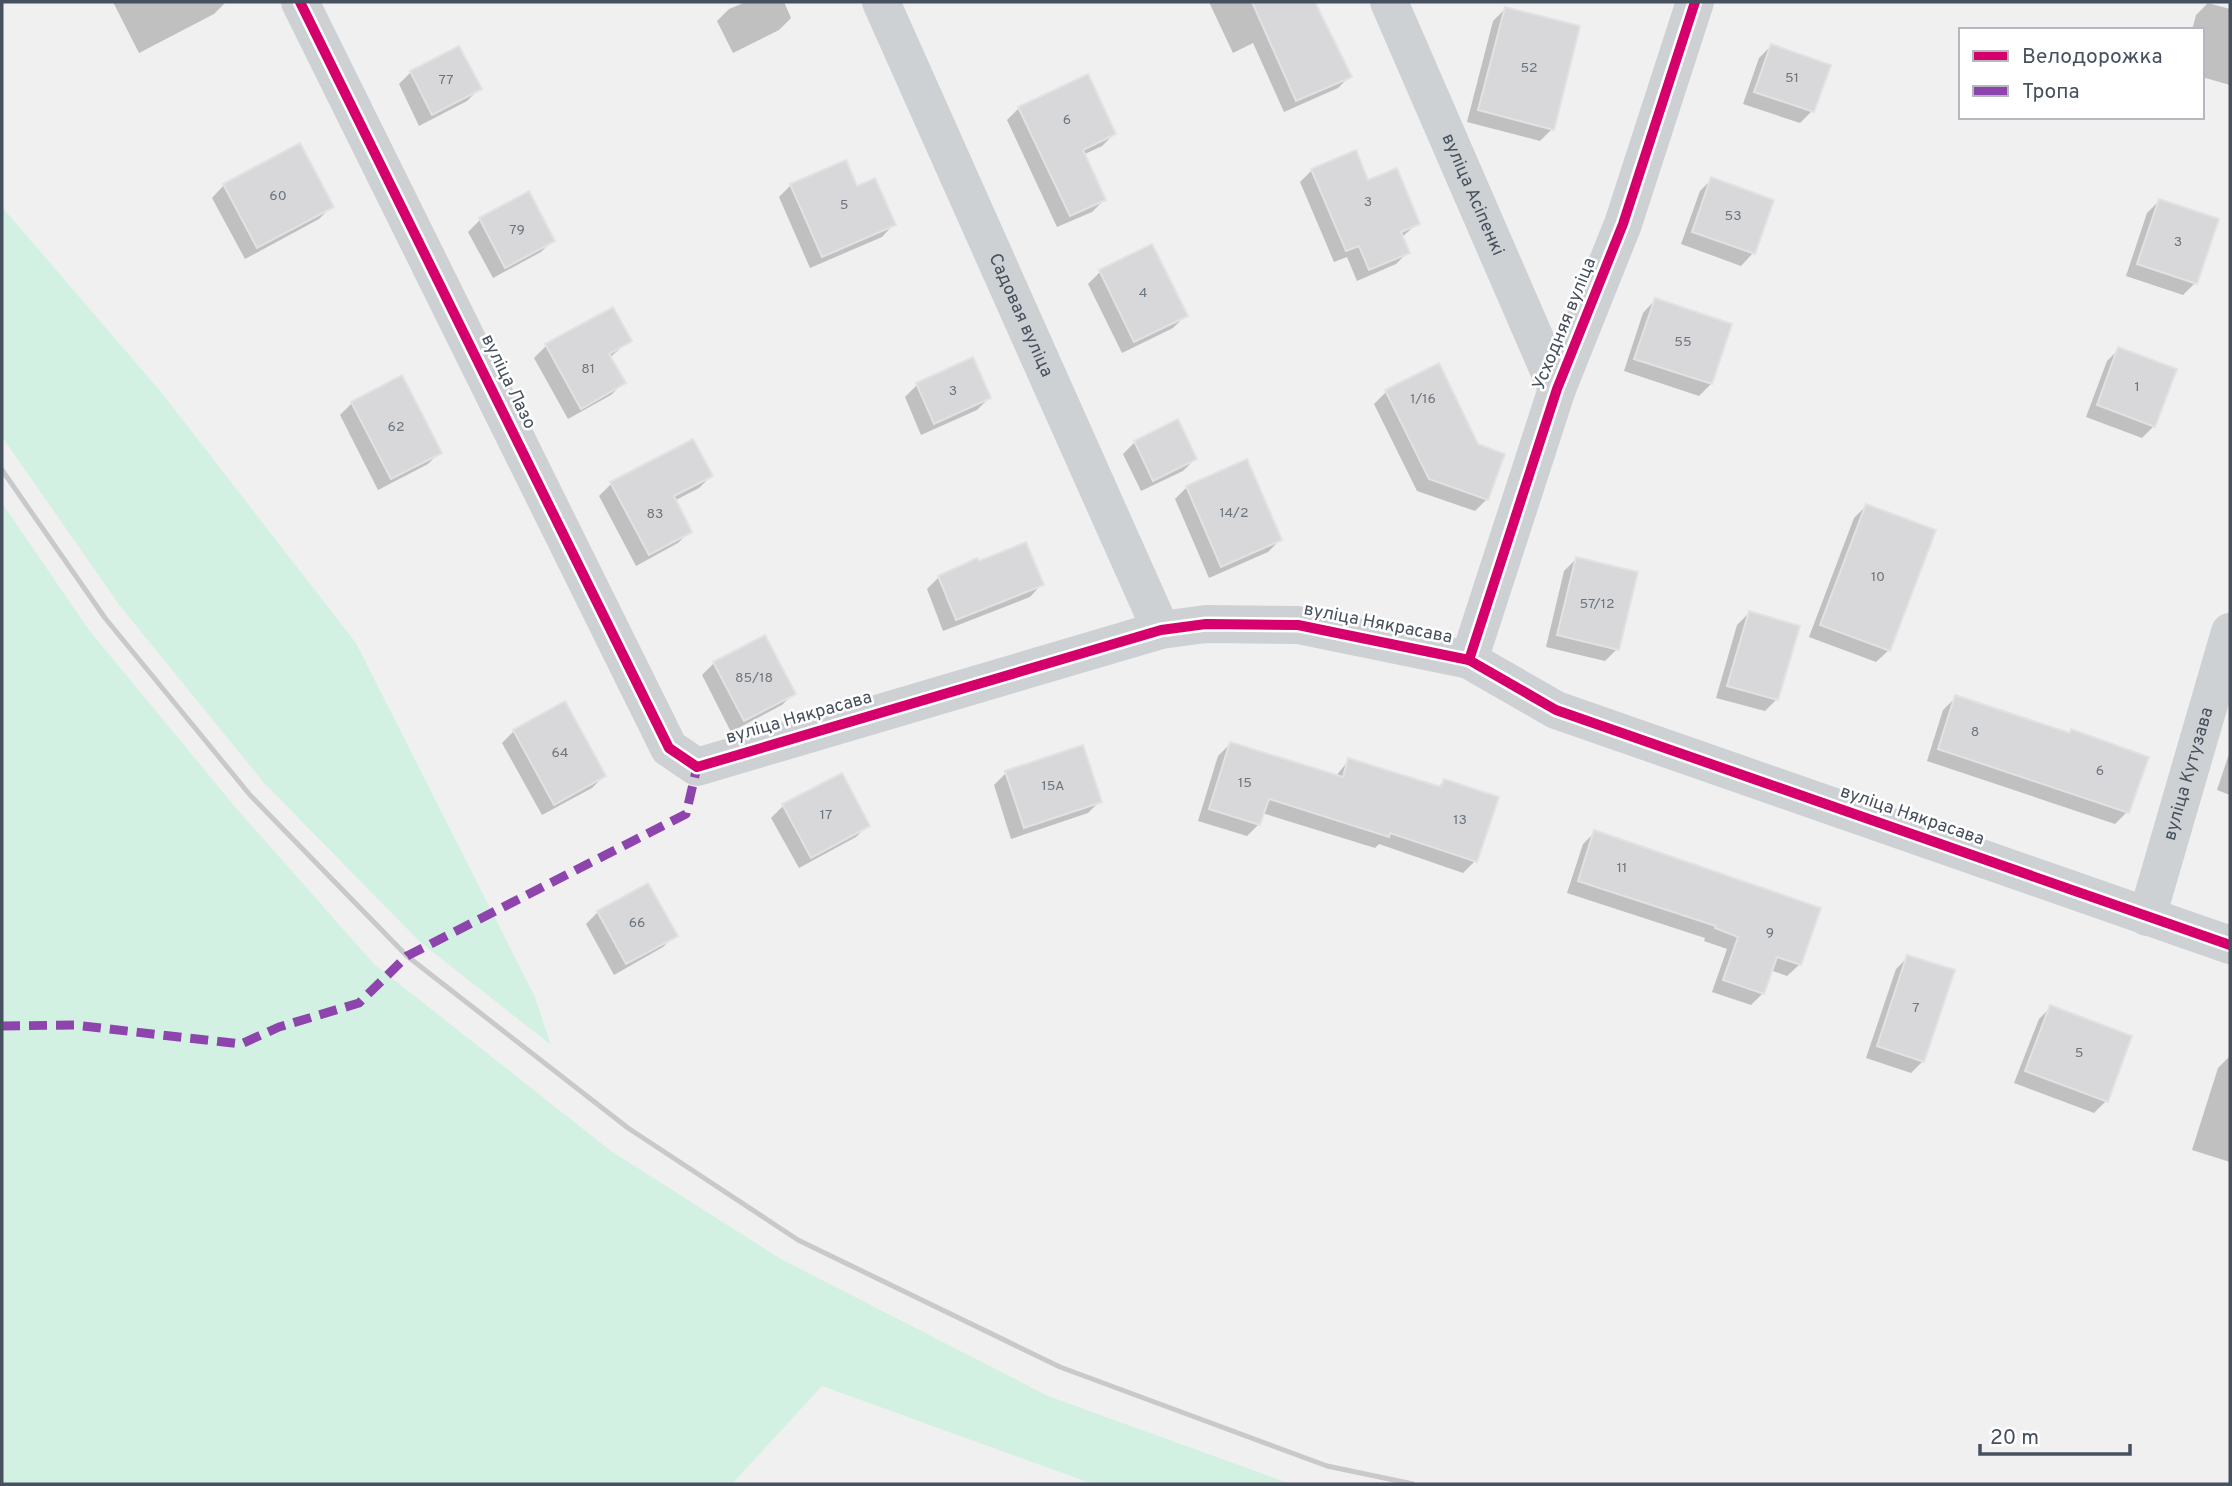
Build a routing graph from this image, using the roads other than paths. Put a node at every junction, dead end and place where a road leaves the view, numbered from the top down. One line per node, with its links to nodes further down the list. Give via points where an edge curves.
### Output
1 (300, 2): 9 (street, вуліца Лазо, via 669,748)
2 (881, 2): 6 (street, Садовая вуліца)
3 (1389, 2): 5 (street, вуліца Асіпенкі)
4 (1695, 2): 5 (street, Усходняя вуліца, via 1623,225)
5 (1557, 389): 8 (street, Усходняя вуліца)
6 (1161, 630): 8 (street, вуліца Някрасава, via 1206,624 1298,625); 9 (street, вуліца Някрасава)
7 (2230, 632): 10 (street, вуліца Кутузава)
8 (1469, 660): 10 (street, вуліца Някрасава, via 1556,710)
9 (696, 766)
10 (2147, 917): 11 (street, вуліца Някрасава)
11 (2230, 945)

